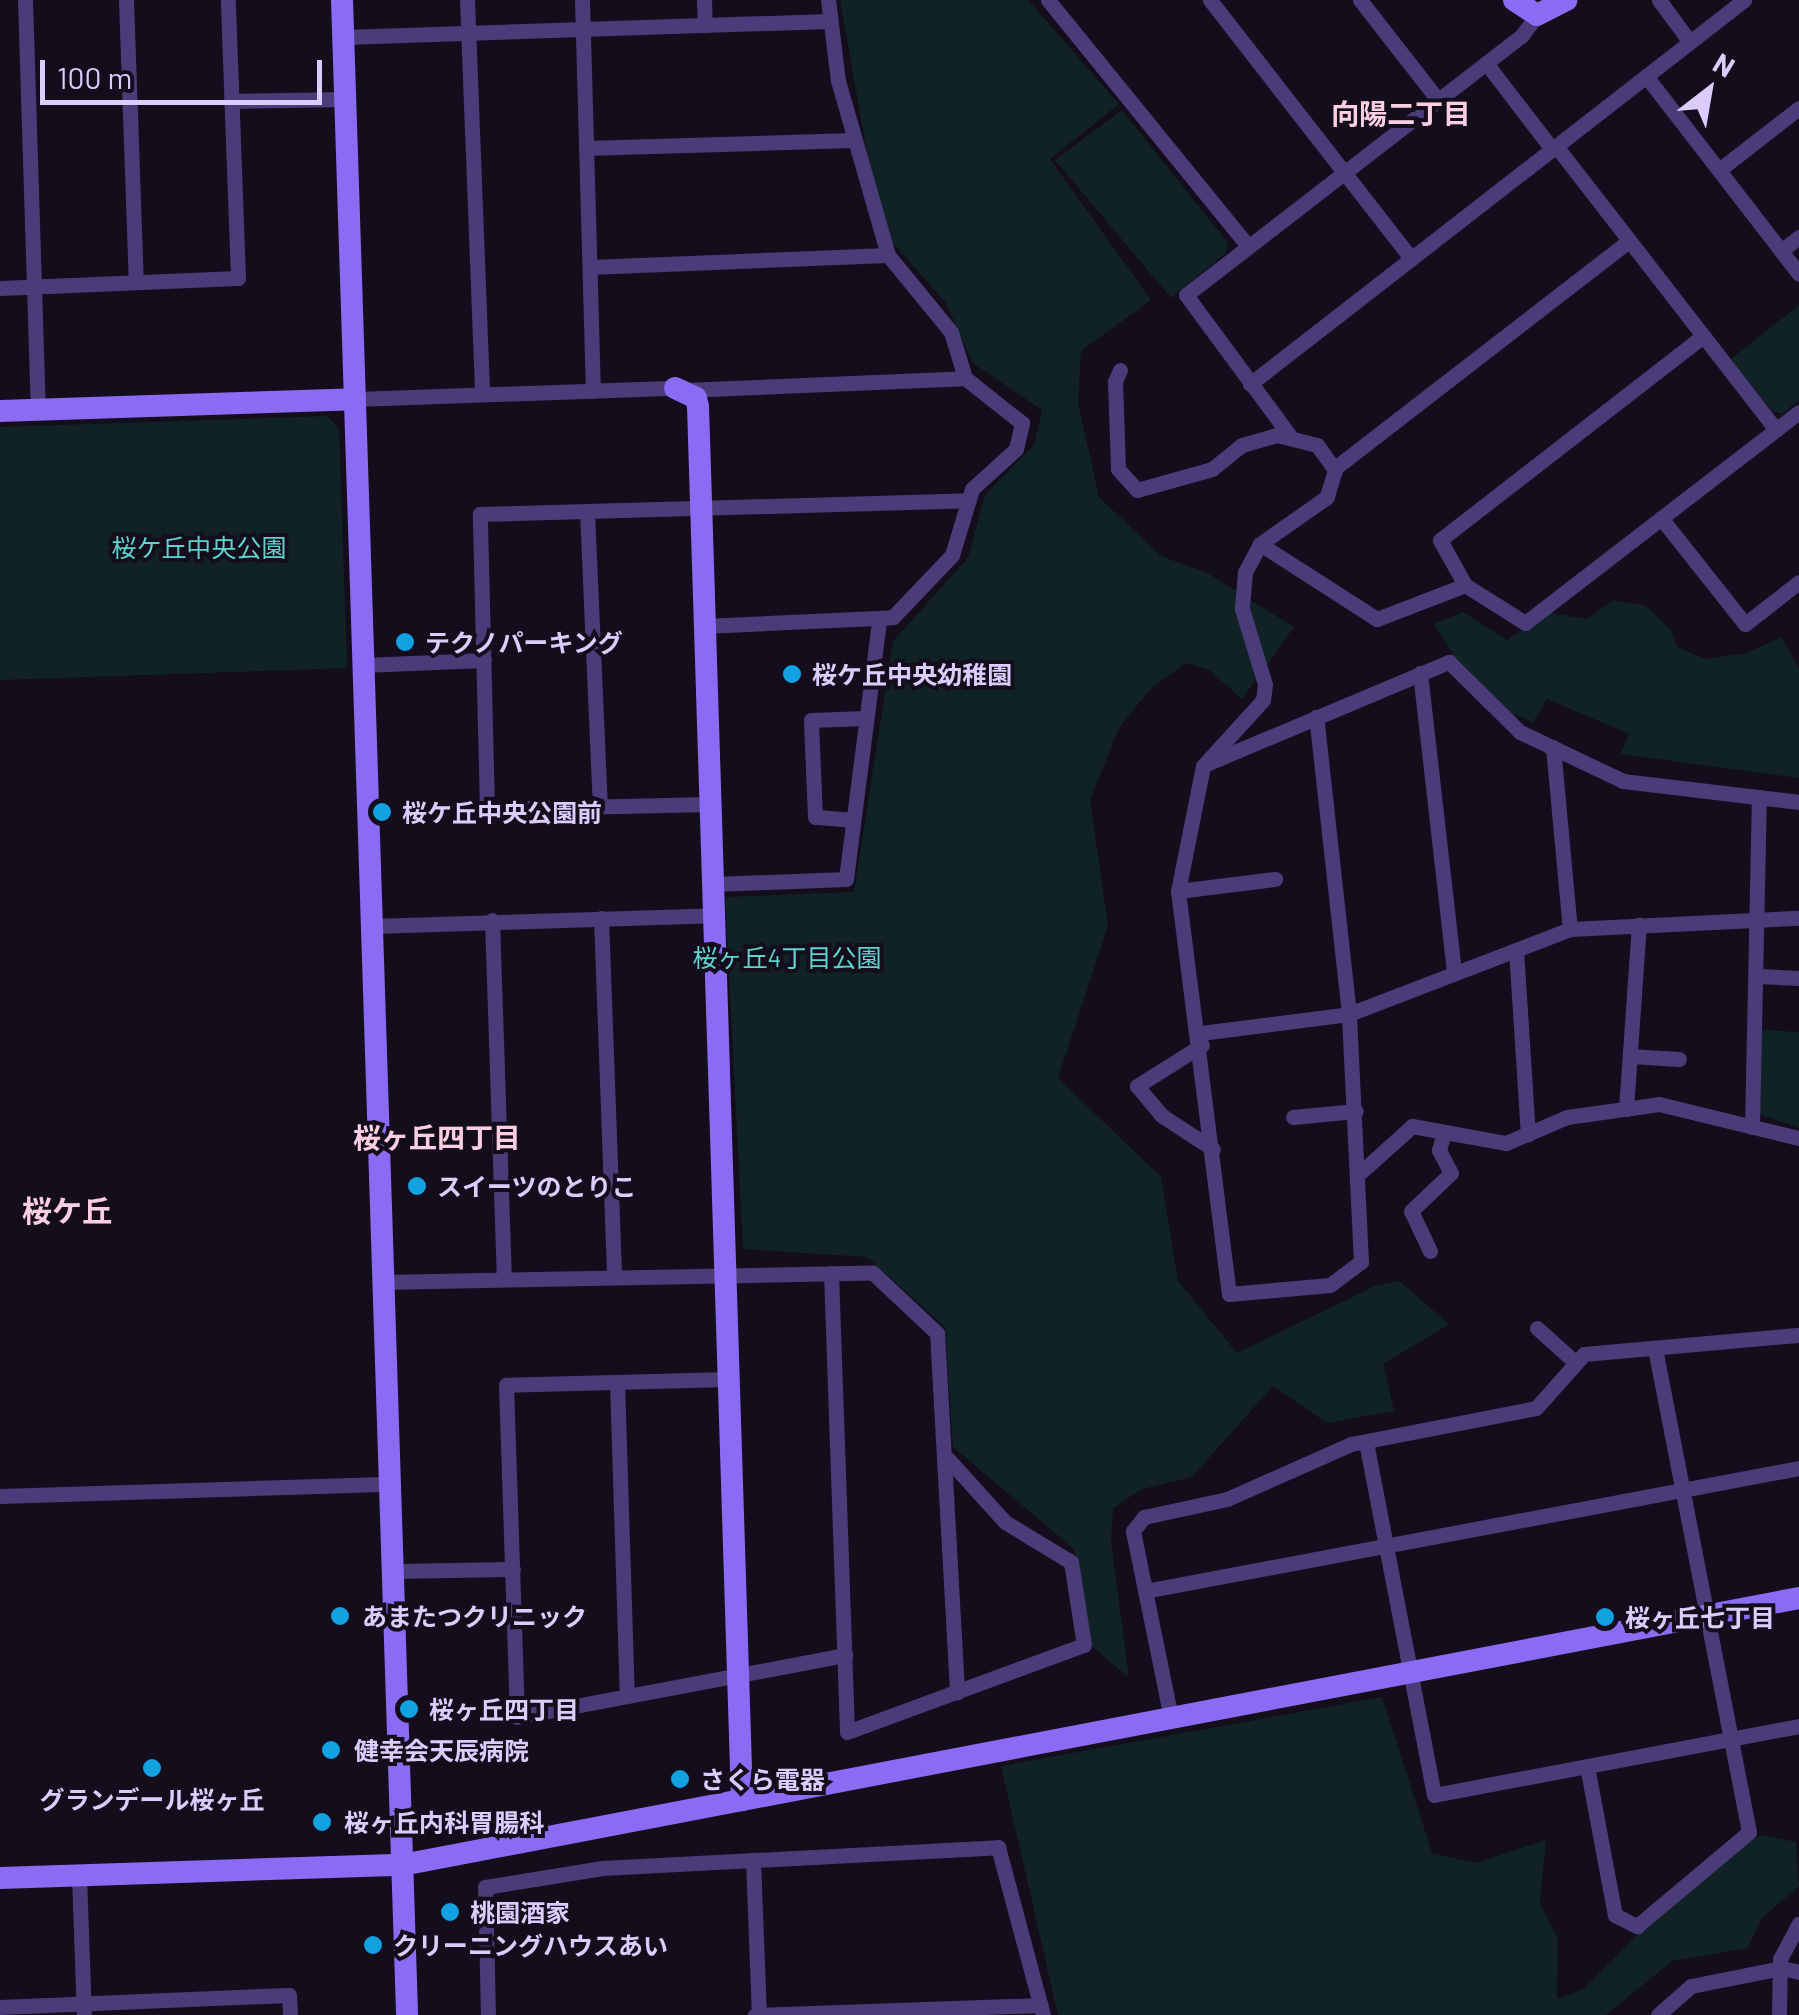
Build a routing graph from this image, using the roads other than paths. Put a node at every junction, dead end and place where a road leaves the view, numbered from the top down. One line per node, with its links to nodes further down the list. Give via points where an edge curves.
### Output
1 (25, 0): 43 (street)
2 (126, 0): 42 (street)
3 (228, 0): 27 (street)
4 (342, 0): 21 (street)
5 (466, 0): 20 (street)
6 (582, 0): 19 (street)
7 (704, 0): 18 (street)
8 (828, 0): 17 (street)
9 (1048, 0): 36 (street)
10 (1210, 0): 33 (street)
11 (1360, 0): 26 (street)
12 (1514, 0): 16 (street)
13 (1566, 0): 16 (street)
14 (1659, 0): 22 (street)
15 (1744, 0): 22 (street)
16 (1537, 15): 23 (street)
17 (829, 20): 18 (street); 29 (street)
18 (705, 25): 19 (street)
19 (583, 29): 20 (street); 30 (street)
20 (467, 33): 21 (street); 51 (street)
21 (344, 37): 25 (street)
22 (1690, 42): 24 (street)
23 (1486, 63): 26 (street); 31 (street)
24 (1646, 76): 31 (street); 32 (street)
25 (346, 99): 27 (street); 52 (street)
26 (1438, 100): 33 (street)
27 (231, 101): 42 (street, via 238,278)
28 (1799, 108): 32 (street)
29 (853, 140): 30 (street); 38 (street)
30 (586, 148): 40 (street)
31 (1554, 148): 35 (street); 39 (street)
32 (1719, 170): 37 (street)
33 (1345, 173): 36 (street); 39 (street)
34 (1799, 237): 37 (street)
35 (1629, 241): 45 (street); 58 (street)
36 (1249, 248): 48 (street, via 1186,295)
37 (1781, 251): 41 (street)
38 (888, 255): 40 (street); 47 (street, via 951,332)
39 (1411, 258): 48 (street)
40 (590, 266): 50 (street)
41 (1799, 274)
42 (136, 282): 43 (street)
43 (34, 286): 44 (street); 53 (street)
44 (0, 288)
45 (1703, 336): 56 (street); 65 (street, via 1440,540)
46 (1120, 370): 57 (street, via 1118,469 1137,490 1212,470 1259,438)
47 (965, 378): 49 (street); 59 (street, via 1022,423 1016,449 972,489)
48 (1250, 384): 57 (street)
49 (680, 389): 50 (street); 60 (street, via 698,407)
50 (593, 390): 51 (street)
51 (482, 394): 52 (street)
52 (356, 399): 53 (street); 69 (street)
53 (38, 409): 54 (street)
54 (0, 410)
55 (1799, 412): 56 (street)
56 (1776, 430): 62 (street)
57 (1290, 436): 58 (street, via 1317,446)
58 (1334, 468): 63 (street, via 1328,497)
59 (969, 500): 60 (street); 66 (street, via 952,555 893,617)
60 (701, 508): 61 (street); 67 (street)
61 (587, 512): 68 (street, via 480,514); 78 (street)
62 (1661, 518): 64 (street, via 1745,624); 65 (street, via 1525,623)
63 (1260, 544): 65 (street, via 1377,619); 74 (street, via 1241,594 1245,632 1265,684 1263,700)
64 (1799, 582)
65 (1464, 584)
66 (879, 620): 67 (street); 72 (street)
67 (705, 626): 77 (street)
68 (484, 660): 69 (street); 78 (street, via 488,809)
69 (364, 665): 89 (street)
70 (1420, 673): 71 (street); 73 (street, via 1449,662 1497,716); 92 (street)
71 (1316, 716): 74 (street); 95 (street)
72 (866, 718): 79 (street); 79 (street, via 811,720 815,818)
73 (1553, 747): 75 (street, via 1623,781); 90 (street)
74 (1203, 766): 82 (street)
75 (1759, 797): 76 (street); 84 (street)
76 (1799, 802)
77 (710, 804): 78 (street); 81 (street)
78 (600, 807)
79 (853, 820): 81 (street, via 846,879)
80 (1275, 879): 82 (street)
81 (713, 884): 83 (street)
82 (1178, 891): 96 (street)
83 (714, 915): 85 (street); 109 (street)
84 (1760, 916): 86 (street); 88 (street); 93 (street)
85 (601, 918): 87 (street); 111 (street)
86 (1799, 918)
87 (492, 920): 89 (street); 112 (street)
88 (1639, 924): 90 (street); 97 (street)
89 (371, 926): 113 (street)
90 (1570, 929): 91 (street)
91 (1516, 950): 92 (street); 104 (street)
92 (1454, 973): 95 (street)
93 (1758, 976): 94 (street); 102 (street)
94 (1799, 978)
95 (1350, 1014): 96 (street); 100 (street)
96 (1201, 1039): 106 (street); 106 (street, via 1137,1086 1160,1115)
97 (1630, 1056): 98 (street); 99 (street)
98 (1679, 1059)
99 (1626, 1109): 102 (street, via 1659,1104); 104 (street, via 1568,1117)
100 (1356, 1111): 101 (street); 107 (street)
101 (1294, 1117)
102 (1752, 1127): 105 (street)
103 (1444, 1132): 104 (street, via 1506,1143); 107 (street, via 1412,1126); 108 (street, via 1439,1150 1451,1173 1411,1211)
104 (1528, 1135)
105 (1799, 1138)
106 (1213, 1149): 107 (street, via 1229,1294 1330,1285 1360,1262)
107 (1361, 1172)
108 (1430, 1251)
109 (726, 1272): 110 (street); 111 (street); 118 (street)
110 (831, 1273): 121 (street, via 873,1273 937,1333); 132 (street)
111 (614, 1275): 112 (street)
112 (504, 1278): 113 (street)
113 (382, 1282): 123 (street)
114 (1537, 1328): 117 (street)
115 (1799, 1334): 116 (street)
116 (1656, 1348): 117 (street, via 1584,1354); 124 (street)
117 (1576, 1363): 120 (street, via 1536,1408)
118 (729, 1379): 119 (street); 134 (street)
119 (617, 1382): 127 (street, via 506,1385); 136 (street)
120 (1366, 1442): 126 (street); 129 (street, via 1227,1499 1144,1517 1133,1531)
121 (948, 1459): 135 (street); 135 (street, via 1006,1522 1071,1562 1084,1645)
122 (1799, 1468): 124 (street)
123 (390, 1484): 125 (street); 128 (street)
124 (1683, 1490): 126 (street); 131 (street)
125 (0, 1496)
126 (1386, 1546): 129 (street); 133 (street)
127 (513, 1570): 128 (street); 136 (street, via 517,1717)
128 (392, 1571): 143 (street)
129 (1145, 1592): 137 (street)
130 (1799, 1598): 131 (street)
131 (1707, 1616): 133 (street); 139 (street)
132 (845, 1655): 134 (street); 135 (street, via 848,1732)
133 (1411, 1672): 137 (street); 140 (street, via 1434,1795)
134 (738, 1674): 136 (street); 141 (street)
135 (957, 1692)
136 (627, 1696)
137 (1171, 1718): 141 (street)
138 (1799, 1726): 139 (street)
139 (1731, 1738): 140 (street); 140 (street, via 1750,1832 1637,1926 1615,1915)
140 (1587, 1766)
141 (742, 1800): 143 (street)
142 (753, 1860): 152 (street, via 998,1847); 156 (street, via 602,1868 485,1887); 157 (street)
143 (402, 1865): 144 (street); 155 (street)
144 (79, 1875): 145 (street); 151 (street)
145 (0, 1878)
146 (1799, 1924): 147 (street)
147 (1782, 1968): 148 (street); 158 (street, via 1690,1986); 159 (street)
148 (1799, 1972)
149 (0, 2007): 151 (street)
150 (187, 2007): 151 (street); 154 (street, via 289,1995)
151 (84, 2009)
152 (1042, 2010): 153 (street)
153 (938, 2012): 157 (street)
154 (290, 2015)
155 (407, 2015)
156 (488, 2015)
157 (757, 2015)
158 (1658, 2015)
159 (1779, 2015)

